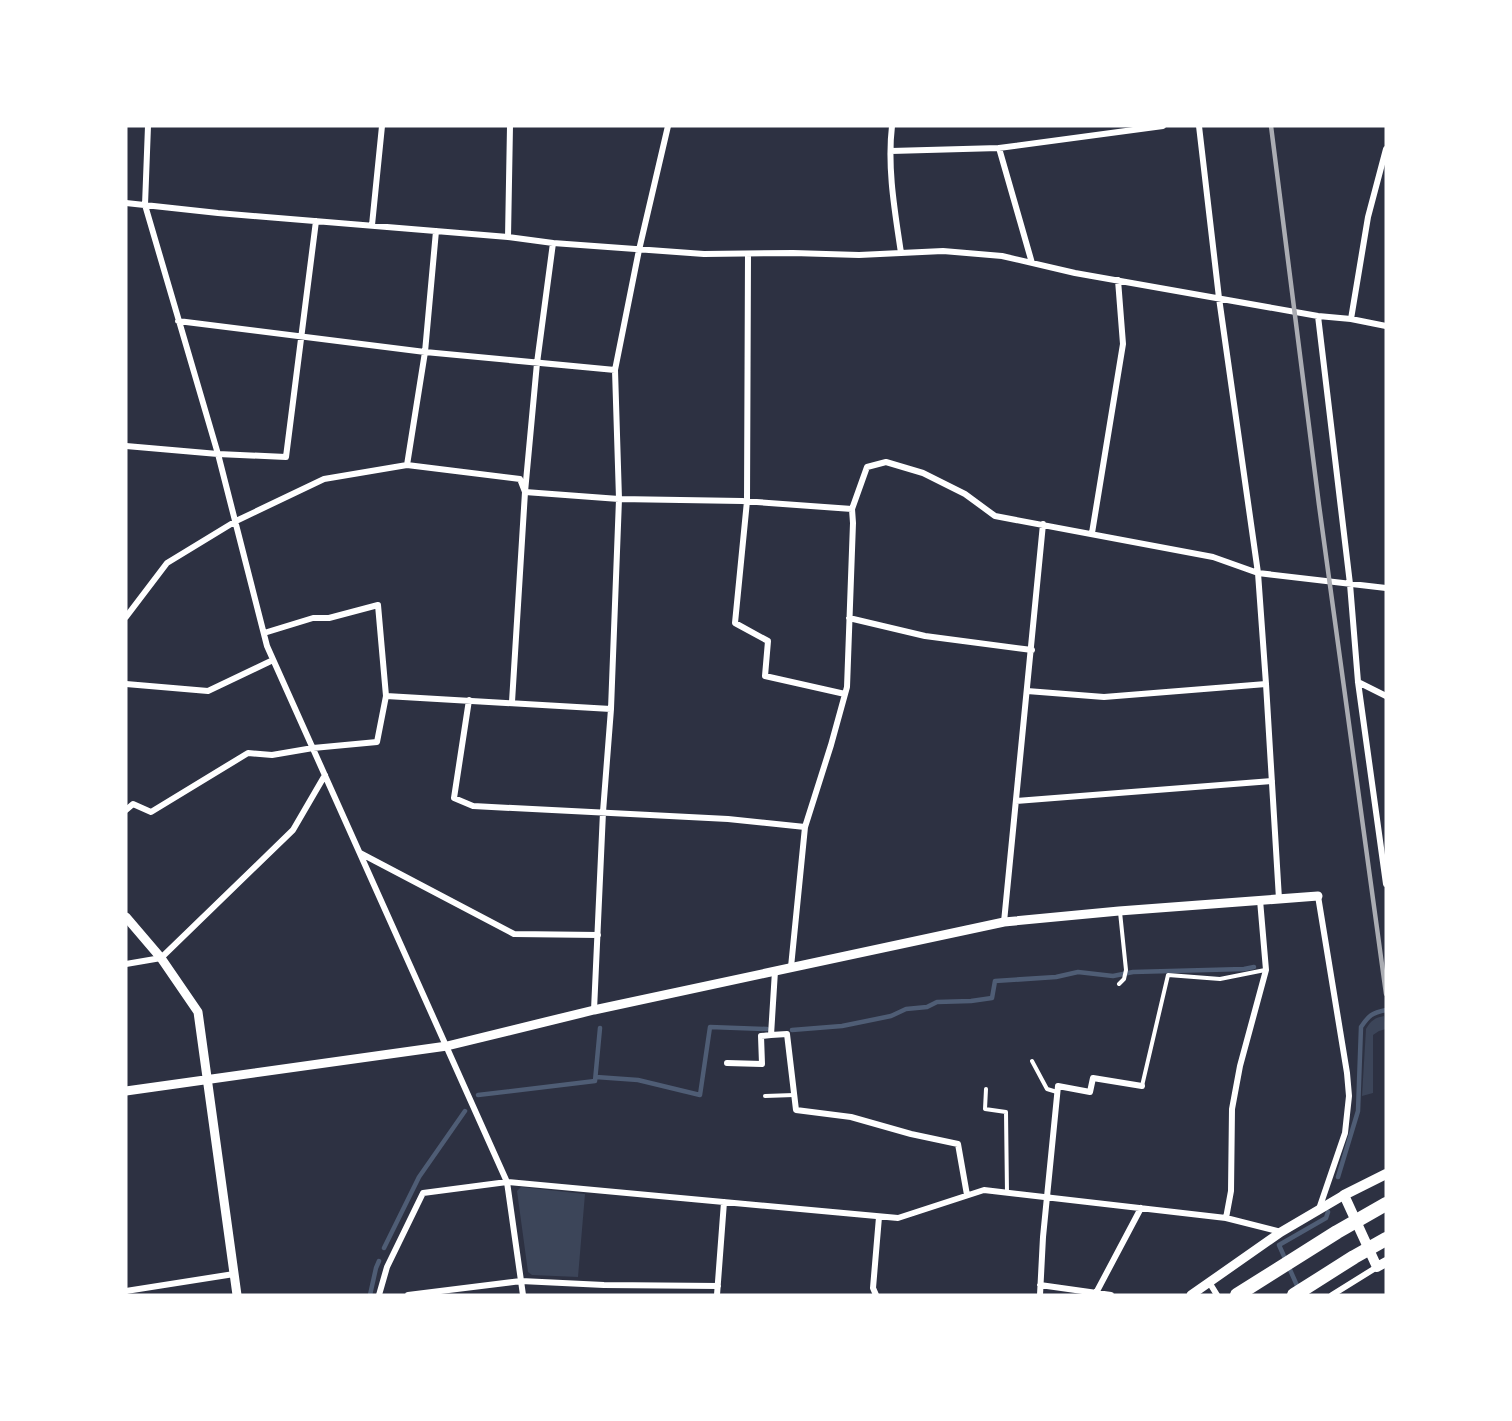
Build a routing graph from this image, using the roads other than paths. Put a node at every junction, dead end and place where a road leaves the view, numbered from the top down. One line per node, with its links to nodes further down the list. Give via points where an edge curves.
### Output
1 (382, 126): 15 (street)
2 (504, 126): 3 (street)
3 (510, 126): 17 (street)
4 (668, 126): 19 (street)
5 (892, 126): 11 (street)
6 (1163, 126): 9 (street)
7 (1199, 126): 24 (street)
8 (149, 127): 13 (street)
9 (999, 148): 11 (street); 22 (street)
10 (1386, 149): 26 (street, via 1368,217)
11 (891, 151): 20 (street, via 893,203)
12 (126, 203): 13 (street)
13 (145, 205): 14 (street); 27 (street)
14 (316, 221): 15 (street); 29 (street)
15 (372, 225): 16 (street)
16 (436, 231): 17 (street); 30 (street)
17 (508, 237): 18 (street)
18 (553, 243): 19 (street); 31 (street)
19 (639, 250): 21 (street); 32 (street)
20 (901, 253): 21 (street); 22 (street, via 943,251)
21 (748, 254): 38 (street)
22 (1032, 262): 23 (street)
23 (1118, 280): 24 (street); 42 (street, via 1123,344)
24 (1219, 298): 25 (street); 43 (street)
25 (1318, 316): 26 (street); 44 (street)
26 (1351, 319): 28 (street)
27 (178, 321): 29 (street); 34 (street)
28 (1386, 326)
29 (302, 337): 30 (street); 34 (street, via 286,457)
30 (425, 352): 31 (street); 35 (street)
31 (537, 363): 32 (street); 36 (street)
32 (615, 370): 37 (street)
33 (126, 446): 34 (street)
34 (218, 454): 40 (street)
35 (407, 465): 36 (street, via 520,479); 40 (street, via 324,479)
36 (525, 492): 37 (street); 59 (street)
37 (619, 499): 38 (street); 60 (street)
38 (747, 501): 39 (street); 55 (street, via 735,623 768,641 765,676)
39 (852, 508): 41 (street, via 867,467 886,462 923,473 965,494 995,516); 47 (street)
40 (236, 521): 46 (street, via 166,563); 48 (street)
41 (1043, 524): 42 (street); 49 (street)
42 (1092, 533): 43 (street, via 1213,557)
43 (1258, 573): 44 (street); 53 (street)
44 (1350, 584): 45 (street); 51 (street)
45 (1386, 588)
46 (126, 617)
47 (849, 618): 49 (street, via 925,636); 55 (street)
48 (264, 633): 50 (street); 56 (street, via 378,605)
49 (1032, 650): 54 (street)
50 (273, 660): 52 (street, via 208,691); 61 (street)
51 (1358, 682): 57 (street); 69 (street)
52 (126, 684)
53 (1266, 684): 54 (street, via 1104,697); 63 (street)
54 (1027, 691): 64 (street)
55 (844, 694): 67 (street)
56 (386, 696): 58 (street); 61 (street, via 377,742)
57 (1386, 696)
58 (469, 700): 59 (street); 66 (street, via 454,798 473,806)
59 (512, 702): 60 (street)
60 (611, 709): 66 (street)
61 (313, 748): 62 (street); 65 (street, via 272,755 248,753 151,812 133,804)
62 (325, 775): 68 (street); 77 (street, via 293,830)
63 (1272, 781): 64 (street); 71 (street)
64 (1016, 801): 75 (street)
65 (126, 810)
66 (603, 812): 67 (street); 76 (street)
67 (805, 827): 79 (street)
68 (359, 853): 76 (street, via 513,934); 85 (street)
69 (1386, 884)
70 (1318, 896): 71 (street); 104 (street, via 1349,1096 1345,1133)
71 (1279, 899): 72 (street)
72 (1260, 900): 73 (street); 80 (street)
73 (1119, 911): 75 (street); 82 (lane, via 1126,970)
74 (126, 917): 77 (street)
75 (1004, 922): 79 (street)
76 (598, 934): 83 (street)
77 (161, 958): 78 (street); 88 (street, via 198,1012)
78 (126, 964)
79 (791, 967): 81 (street)
80 (1266, 970): 89 (lane, via 1220,979 1168,975); 106 (street, via 1232,1109 1231,1191)
81 (775, 971): 83 (street); 84 (street)
82 (1119, 984)
83 (594, 1010): 85 (street)
84 (771, 1035): 87 (street, via 761,1036 762,1065); 93 (street, via 787,1034)
85 (447, 1046): 88 (street); 96 (street)
86 (1032, 1061): 92 (lane, via 1047,1089)
87 (727, 1063)
88 (206, 1080): 91 (street); 110 (street)
89 (1142, 1086): 92 (street, via 1093,1078 1090,1092 1058,1086)
90 (986, 1089): 97 (lane, via 985,1109 1006,1112)
91 (126, 1091)
92 (1057, 1092): 100 (street)
93 (794, 1095): 94 (lane); 98 (street, via 796,1110 851,1117 958,1144)
94 (765, 1096)
95 (1386, 1174): 99 (main road)
96 (507, 1182): 101 (street); 111 (street); 118 (street, via 423,1192 387,1267)
97 (1007, 1193): 98 (street, via 984,1190); 100 (street)
98 (967, 1195): 105 (street, via 898,1218)
99 (1344, 1195): 104 (street); 109 (main road)
100 (1047, 1197): 103 (street); 113 (street)
101 (724, 1202): 105 (street); 114 (street)
102 (1386, 1204): 127 (highway)
103 (1141, 1208): 106 (street); 116 (street)
104 (1319, 1209): 107 (street)
105 (879, 1217): 122 (street, via 873,1288)
106 (1226, 1218): 107 (street)
107 (1281, 1232): 112 (street)
108 (1386, 1239): 128 (highway)
109 (1381, 1265): 129 (street)
110 (234, 1274): 115 (street); 117 (street)
111 (521, 1281): 114 (street); 119 (street); 120 (street)
112 (1209, 1282): 125 (street); 126 (street)
113 (1040, 1285): 116 (street); 123 (street)
114 (718, 1286): 121 (street)
115 (126, 1291)
116 (1096, 1293): 124 (street)
117 (237, 1295)
118 (379, 1295)
119 (408, 1295)
120 (523, 1295)
121 (717, 1295)
122 (876, 1295)
123 (1040, 1295)
124 (1111, 1295)
125 (1191, 1295)
126 (1217, 1295)
127 (1237, 1295)
128 (1294, 1295)
129 (1332, 1295)

